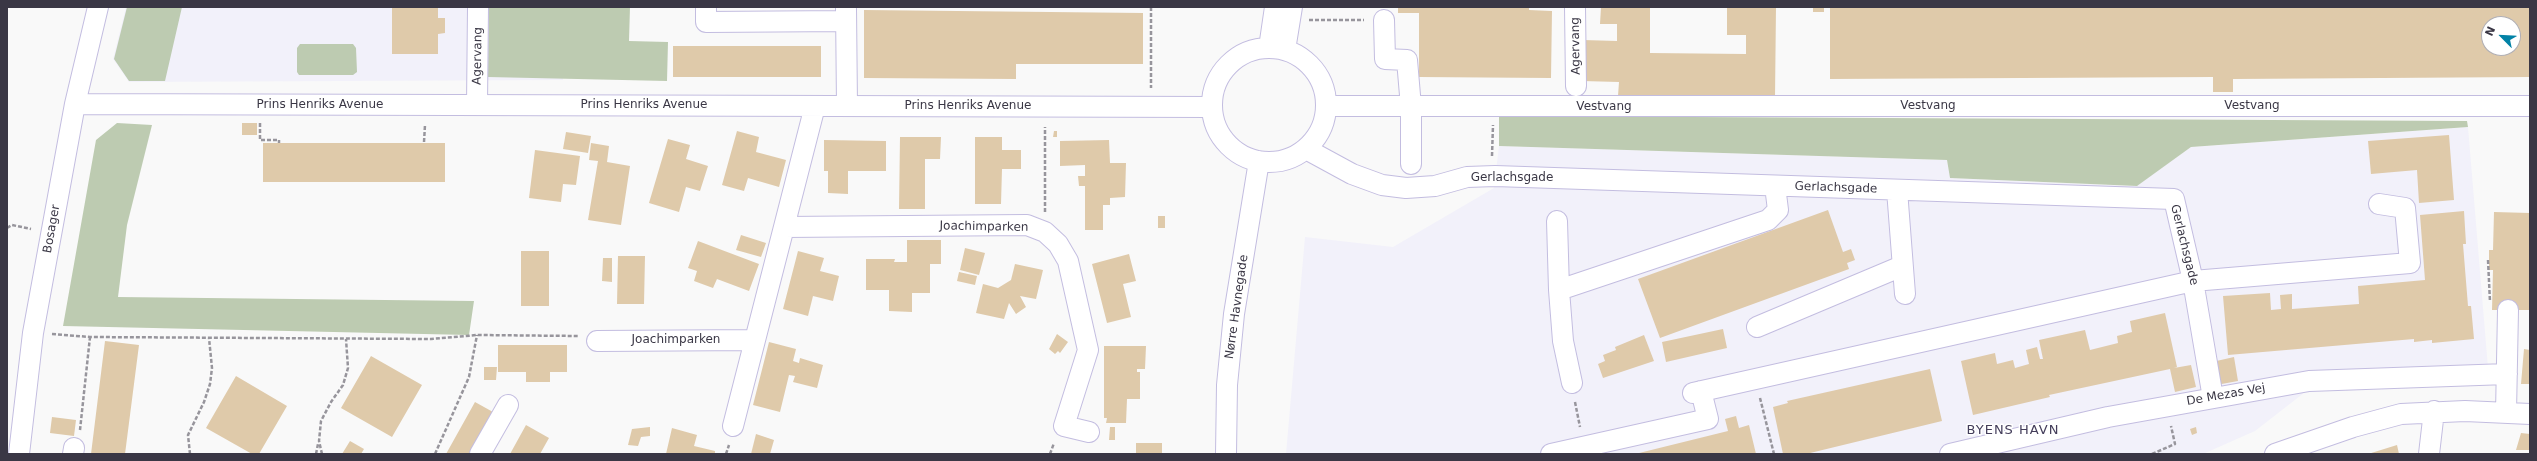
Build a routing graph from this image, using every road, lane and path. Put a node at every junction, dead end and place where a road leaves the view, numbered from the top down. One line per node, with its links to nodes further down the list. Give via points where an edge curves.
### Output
1 (98, 7): 13 (street, Bosager)
2 (478, 7): 14 (street, Agervang)
3 (706, 7): 7 (street, via 706,22)
4 (1151, 7): 17 (path)
5 (1275, 7): 11 (street)
6 (1575, 7): 12 (street, Agervang)
7 (759, 14): 8 (street)
8 (846, 14): 16 (street)
9 (1299, 14): 10 (path); 11 (street)
10 (1377, 20): 21 (street, via 1385,59 1407,60)
11 (1277, 49): 18 (street, via 1251,51 1235,60 1222,72 1214,89); 19 (street, via 1302,58 1315,71 1324,88)
12 (1576, 86)
13 (75, 104): 14 (street, Prins Henriks Avenue); 44 (street, Bosager)
14 (477, 105): 15 (street, Prins Henriks Avenue)
15 (815, 106): 16 (street, Prins Henriks Avenue); 34 (street)
16 (847, 106): 17 (street, Prins Henriks Avenue)
17 (1151, 106): 18 (street, Prins Henriks Avenue)
18 (1212, 106): 27 (street, via 1216,126 1226,142 1240,154)
19 (1326, 106): 21 (street, Vestvang); 26 (street, via 1324,122)
20 (2530, 106): 22 (street, Vestvang)
21 (1411, 107): 22 (street, Vestvang); 28 (street)
22 (1493, 107): 29 (path)
23 (1045, 124): 37 (path)
24 (260, 140): 25 (path, via 279,140)
25 (279, 143)
26 (1306, 149): 27 (street, via 1292,158 1275,162); 29 (street, Gerlachsgade, via 1352,174 1382,184 1406,188 1435,186 1467,177)
27 (1258, 161): 72 (street, Nørre Havnegade, via 1234,314 1227,385)
28 (1411, 164)
29 (1491, 176): 30 (street, Gerlachsgade)
30 (1775, 186): 31 (street, Gerlachsgade); 40 (street, via 1778,210 1768,220)
31 (1897, 190): 38 (street); 39 (street, Gerlachsgade, via 2174,199)
32 (2380, 204): 39 (street, via 2405,208 2410,262)
33 (1557, 221): 40 (street)
34 (784, 227): 37 (street, Joachimparken, via 1027,225); 49 (street)
35 (7, 228): 36 (path, via 12,225)
36 (31, 229)
37 (1045, 232): 61 (street, Joachimparken, via 1058,244 1068,261 1088,350 1064,426)
38 (1902, 266): 41 (street); 43 (street)
39 (2193, 281): 52 (street); 54 (street, Gerlachsgade)
40 (1559, 290): 53 (street, via 1563,341)
41 (1904, 294)
42 (2508, 310): 51 (street)
43 (1757, 327)
44 (34, 332): 46 (path); 66 (street, Bosager)
45 (477, 335): 48 (path, via 431,339); 50 (path, via 588,336); 70 (path, via 469,377)
46 (90, 337): 47 (path); 65 (path, via 79,436)
47 (209, 338): 48 (path); 67 (path, via 212,368 210,384 188,435)
48 (346, 339): 62 (path, via 348,368 343,385 321,421)
49 (755, 340): 50 (street, Joachimparken); 60 (street)
50 (597, 341)
51 (2507, 374): 54 (street, De Mezas Vej, via 2309,381); 58 (street)
52 (1756, 379): 63 (street, via 1697,392 1708,419); 74 (path)
53 (1572, 383): 63 (path)
54 (2213, 398): 56 (street, De Mezas Vej)
55 (508, 405): 71 (street)
56 (2165, 406): 75 (street, De Mezas Vej, via 2108,416); 76 (path, via 2175,444)
57 (2434, 411): 58 (street); 64 (street, via 2402,414); 78 (street)
58 (2506, 413): 59 (street)
59 (2530, 414)
60 (733, 426)
61 (1089, 432)
62 (318, 441): 68 (path); 69 (path)
63 (1583, 447): 73 (street)
64 (2308, 448): 77 (street)
65 (74, 451)
66 (19, 454)
67 (190, 454)
68 (316, 454)
69 (322, 454)
70 (434, 454)
71 (480, 454)
72 (1226, 454)
73 (1552, 454)
74 (1774, 454)
75 (1950, 454)
76 (2152, 454)
77 (2275, 454)
78 (2430, 454)

